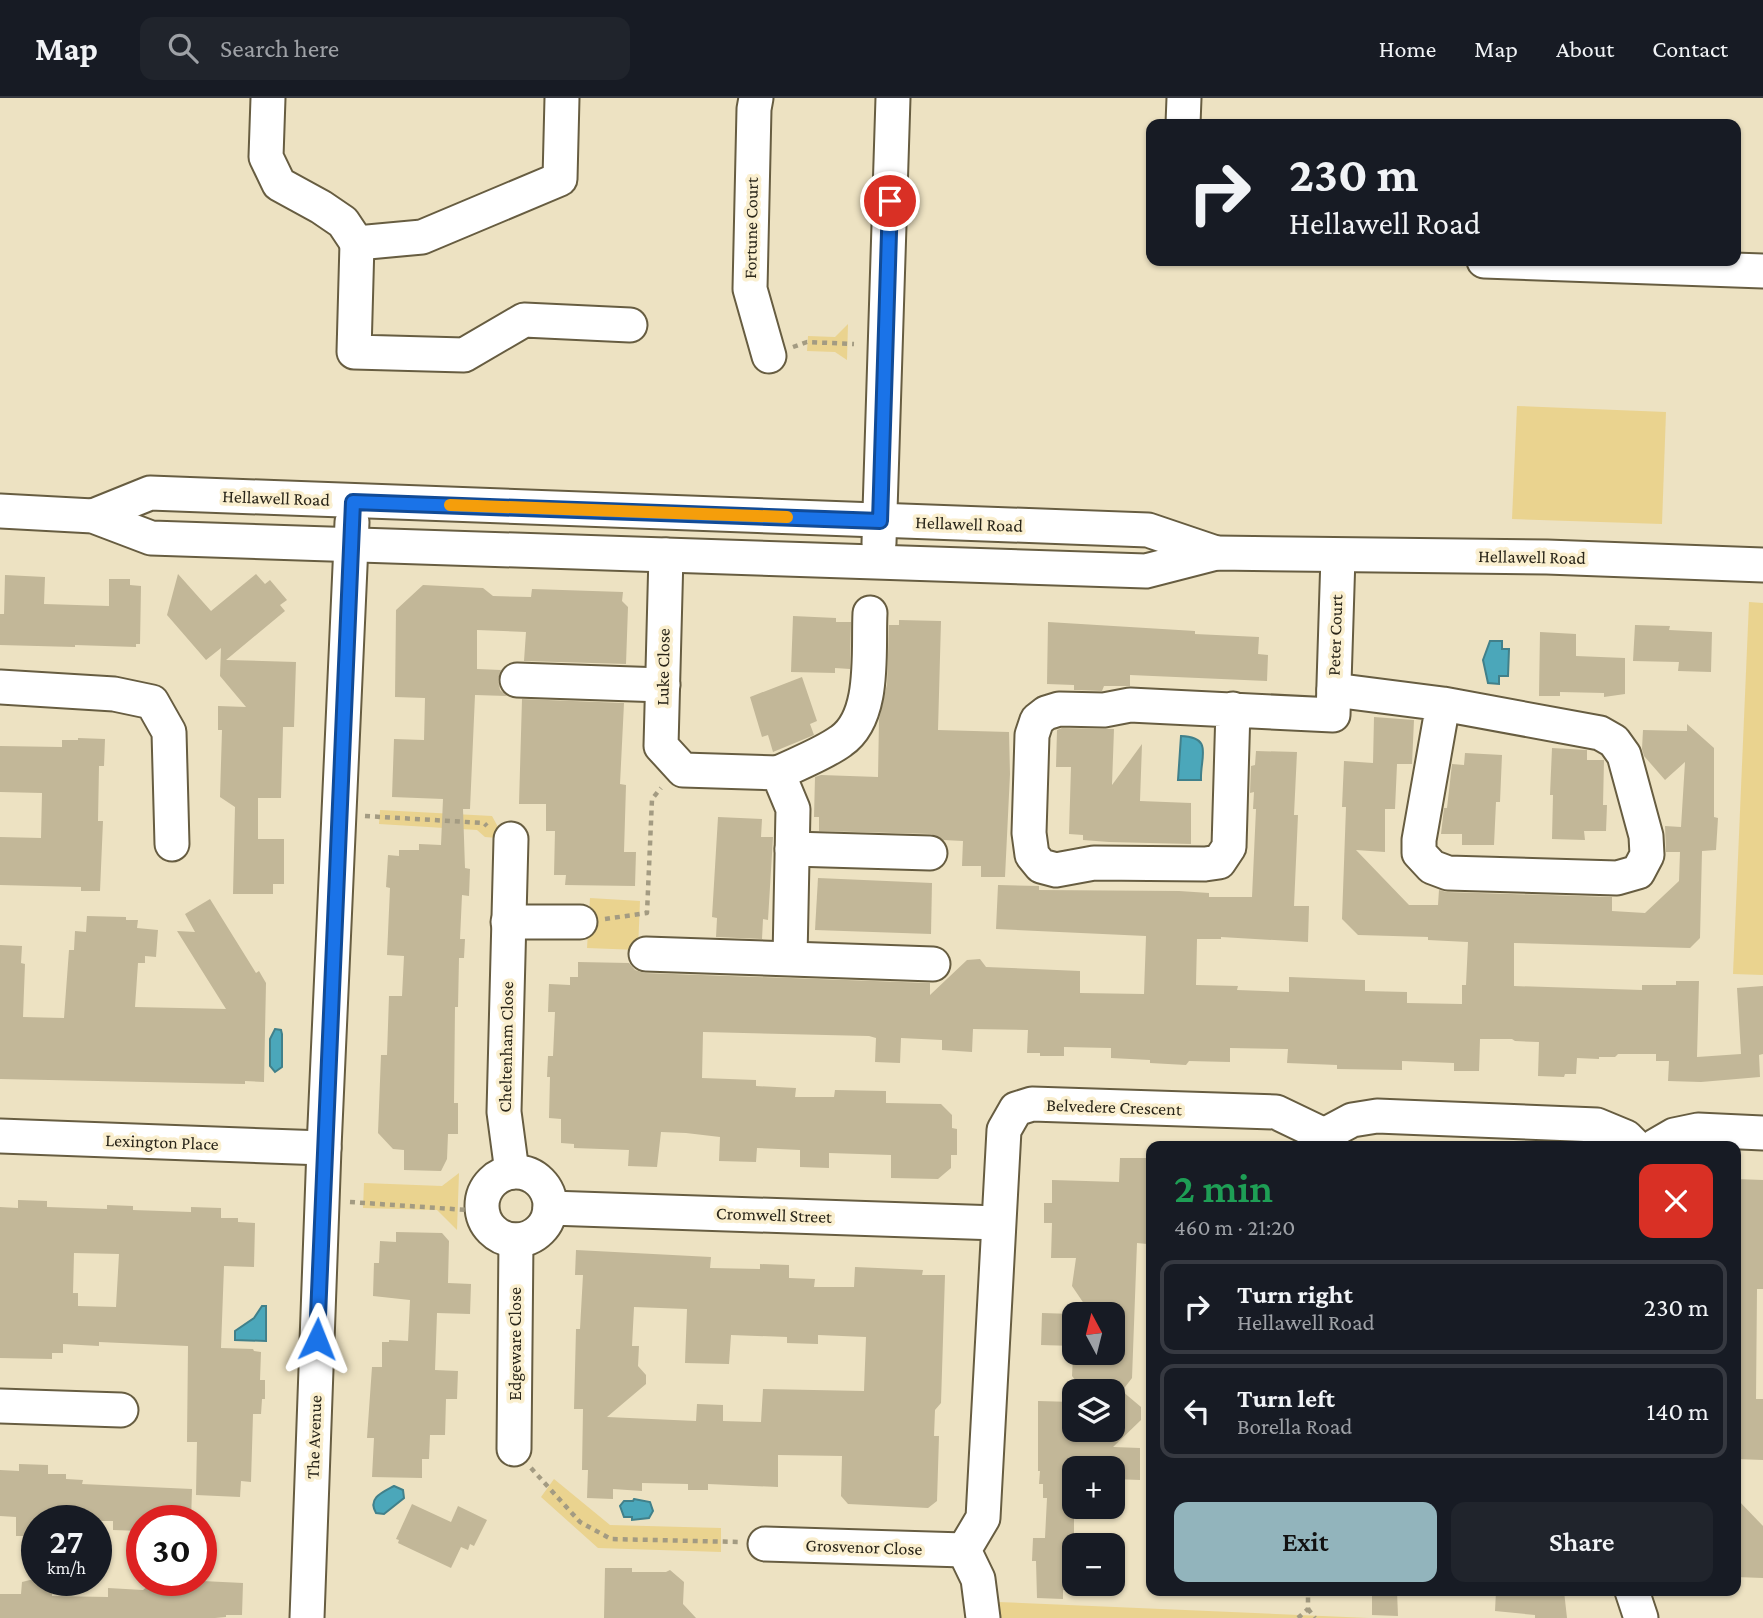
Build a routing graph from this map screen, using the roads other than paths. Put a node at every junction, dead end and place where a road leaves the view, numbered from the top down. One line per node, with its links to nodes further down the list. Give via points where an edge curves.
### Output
1 (268, 98): 7 (street, via 266,157 279,184 343,222)
2 (562, 98): 7 (street, via 560,179 422,237)
3 (756, 98): 11 (street, Fortune Court, via 750,289)
4 (893, 98): 15 (street)
5 (1184, 98): 6 (street)
6 (1183, 119)
7 (357, 243): 10 (street, via 354,352 464,355 524,320)
8 (1624, 266): 9 (street)
9 (1763, 271)
10 (630, 325)
11 (769, 356)
12 (353, 502): 14 (street, Hellawell Road, via 150,493); 15 (street, Hellawell Road); 16 (street, The Avenue)
13 (0, 511): 14 (street, Hellawell Road)
14 (93, 516): 16 (street, Hellawell Road, via 151,538)
15 (880, 521): 17 (street, Hellawell Road, via 1148,530); 20 (street)
16 (351, 544): 18 (street, Hellawell Road); 44 (street, The Avenue)
17 (1216, 553): 19 (street, Hellawell Road); 20 (street, Hellawell Road, via 1146,571)
18 (666, 555): 20 (street, Hellawell Road); 24 (street, Luke Close)
19 (1338, 556): 21 (street, Hellawell Road); 26 (street, Peter Court)
20 (878, 562)
21 (1763, 565)
22 (870, 613): 29 (street, via 867,699 859,720 843,740)
23 (517, 680): 24 (street)
24 (663, 685): 29 (street, Luke Close, via 662,746 683,769)
25 (0, 687): 31 (street, via 114,694 152,702 169,732)
26 (1333, 702): 27 (street); 28 (street)
27 (1443, 704): 27 (street, via 1600,733 1614,741 1624,755 1647,836 1647,855 1638,872 1617,878 1448,873 1432,867 1419,853 1419,840)
28 (1233, 709): 28 (street, via 1229,847 1219,862 1094,863 1056,870 1041,866 1032,855 1032,735 1037,720 1046,713 1130,705)
29 (778, 773): 32 (street, via 793,809)
30 (500, 834): 34 (street, Cheltenham Close)
31 (172, 844)
32 (792, 849): 33 (street); 37 (street)
33 (930, 853)
34 (508, 922): 35 (street); 45 (street, Cheltenham Close, via 504,1112)
35 (580, 922)
36 (646, 954): 37 (street)
37 (790, 958): 38 (street)
38 (933, 964)
39 (1763, 1133): 43 (street, via 1699,1130)
40 (0, 1136): 44 (street, Lexington Place)
41 (1324, 1141): 42 (street, Belvedere Crescent, via 1352,1120 1377,1116 1597,1125); 47 (street, Belvedere Crescent, via 1276,1112 1032,1104 1016,1110 1004,1130)
42 (1630, 1141)
43 (1664, 1141)
44 (324, 1149): 55 (street, The Avenue)
45 (512, 1172): 46 (street, via 539,1181); 48 (street, via 492,1181 482,1211 497,1234)
46 (550, 1208): 47 (street, Cromwell Street); 48 (street, via 543,1226)
47 (998, 1223): 53 (street, Belvedere Crescent, via 983,1518)
48 (516, 1240): 51 (street, Edgeware Close)
49 (0, 1406): 50 (street)
50 (121, 1410)
51 (514, 1449)
52 (765, 1544): 53 (street, Grosvenor Close)
53 (964, 1550): 56 (street, via 978,1579)
54 (1634, 1596): 57 (street)
55 (307, 1618)
56 (983, 1618)
57 (1641, 1618)

